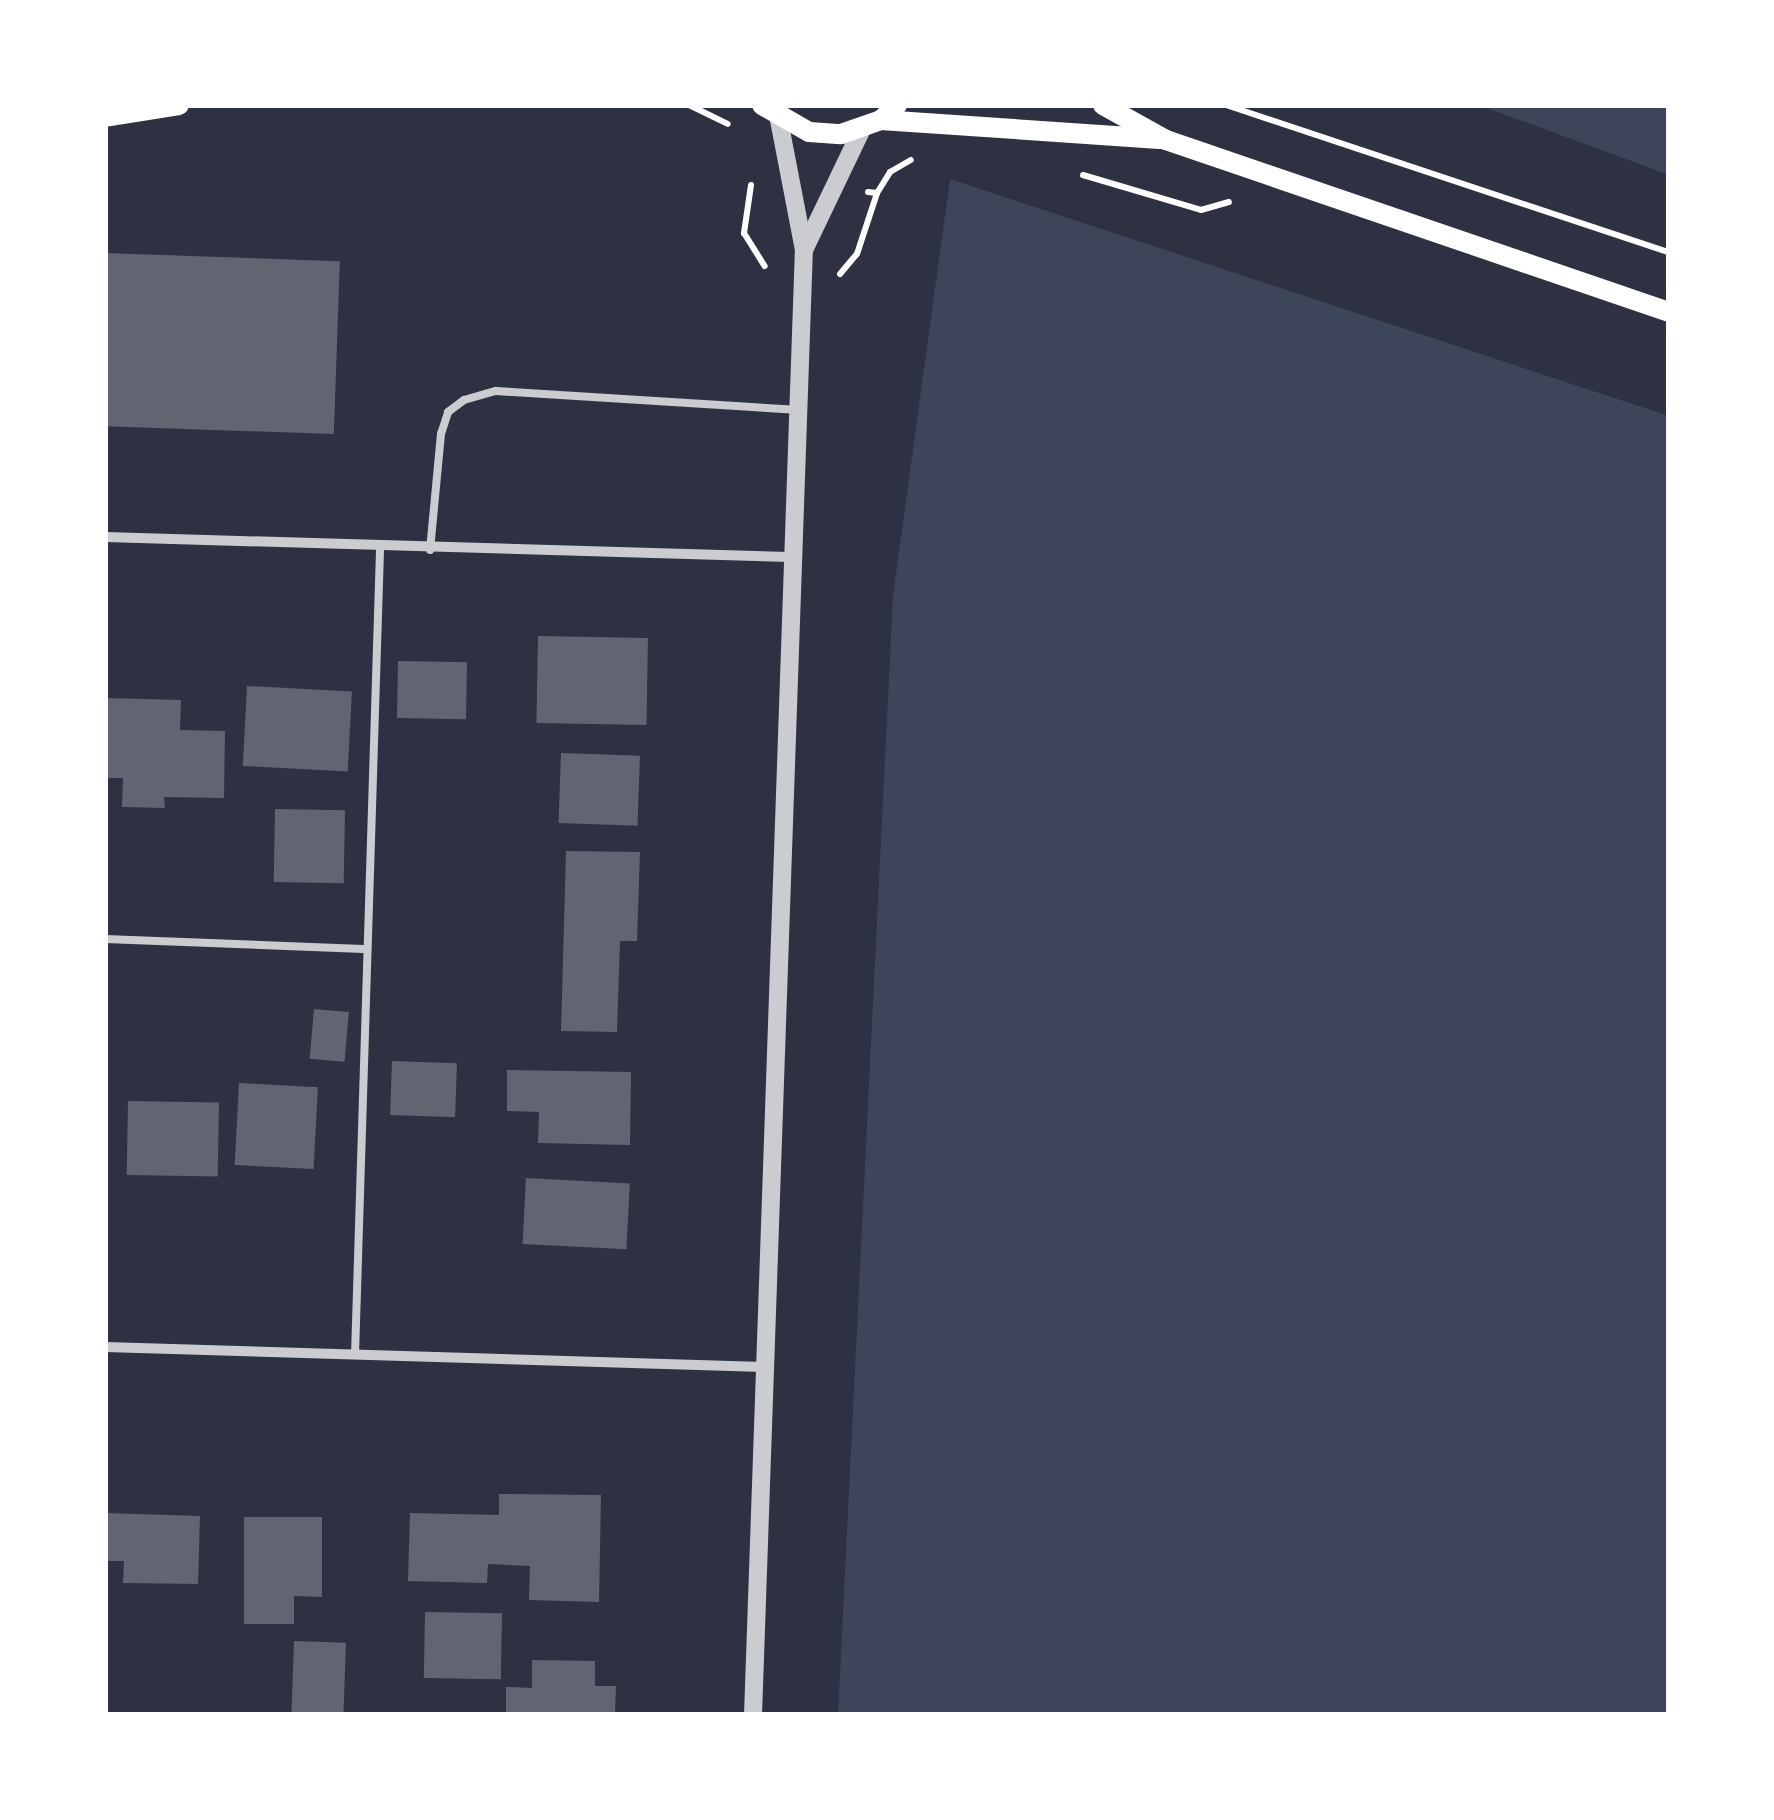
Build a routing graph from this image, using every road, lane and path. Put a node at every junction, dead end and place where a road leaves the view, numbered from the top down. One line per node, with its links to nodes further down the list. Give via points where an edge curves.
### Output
1 (179, 105): 7 (main road)
2 (690, 105): 10 (path)
3 (762, 105): 8 (main road)
4 (897, 105): 9 (main road)
5 (1103, 105): 11 (main road)
6 (1226, 105): 20 (path)
7 (105, 117)
8 (780, 120): 9 (main road, via 810,132); 19 (street)
9 (872, 124): 11 (main road); 19 (street)
10 (736, 129)
11 (1166, 140): 21 (main road)
12 (929, 161): 16 (path, via 910,160 890,172)
13 (1070, 174): 17 (path)
14 (750, 176): 18 (path)
15 (865, 192): 16 (path)
16 (877, 192): 22 (path, via 857,254)
17 (1201, 210)
18 (744, 233)
19 (804, 250): 22 (street)
20 (1669, 252)
21 (1669, 312)
22 (800, 321): 23 (street)
23 (795, 410): 26 (lane, via 496,390 464,400 448,412 441,434); 27 (street)
24 (105, 537): 25 (street)
25 (380, 549): 26 (street); 29 (lane)
26 (430, 550): 27 (street)
27 (790, 557): 32 (street)
28 (105, 938): 29 (lane)
29 (363, 949): 31 (lane)
30 (105, 1348): 31 (street)
31 (355, 1355): 32 (street)
32 (770, 1367): 33 (street)
33 (753, 1715)

